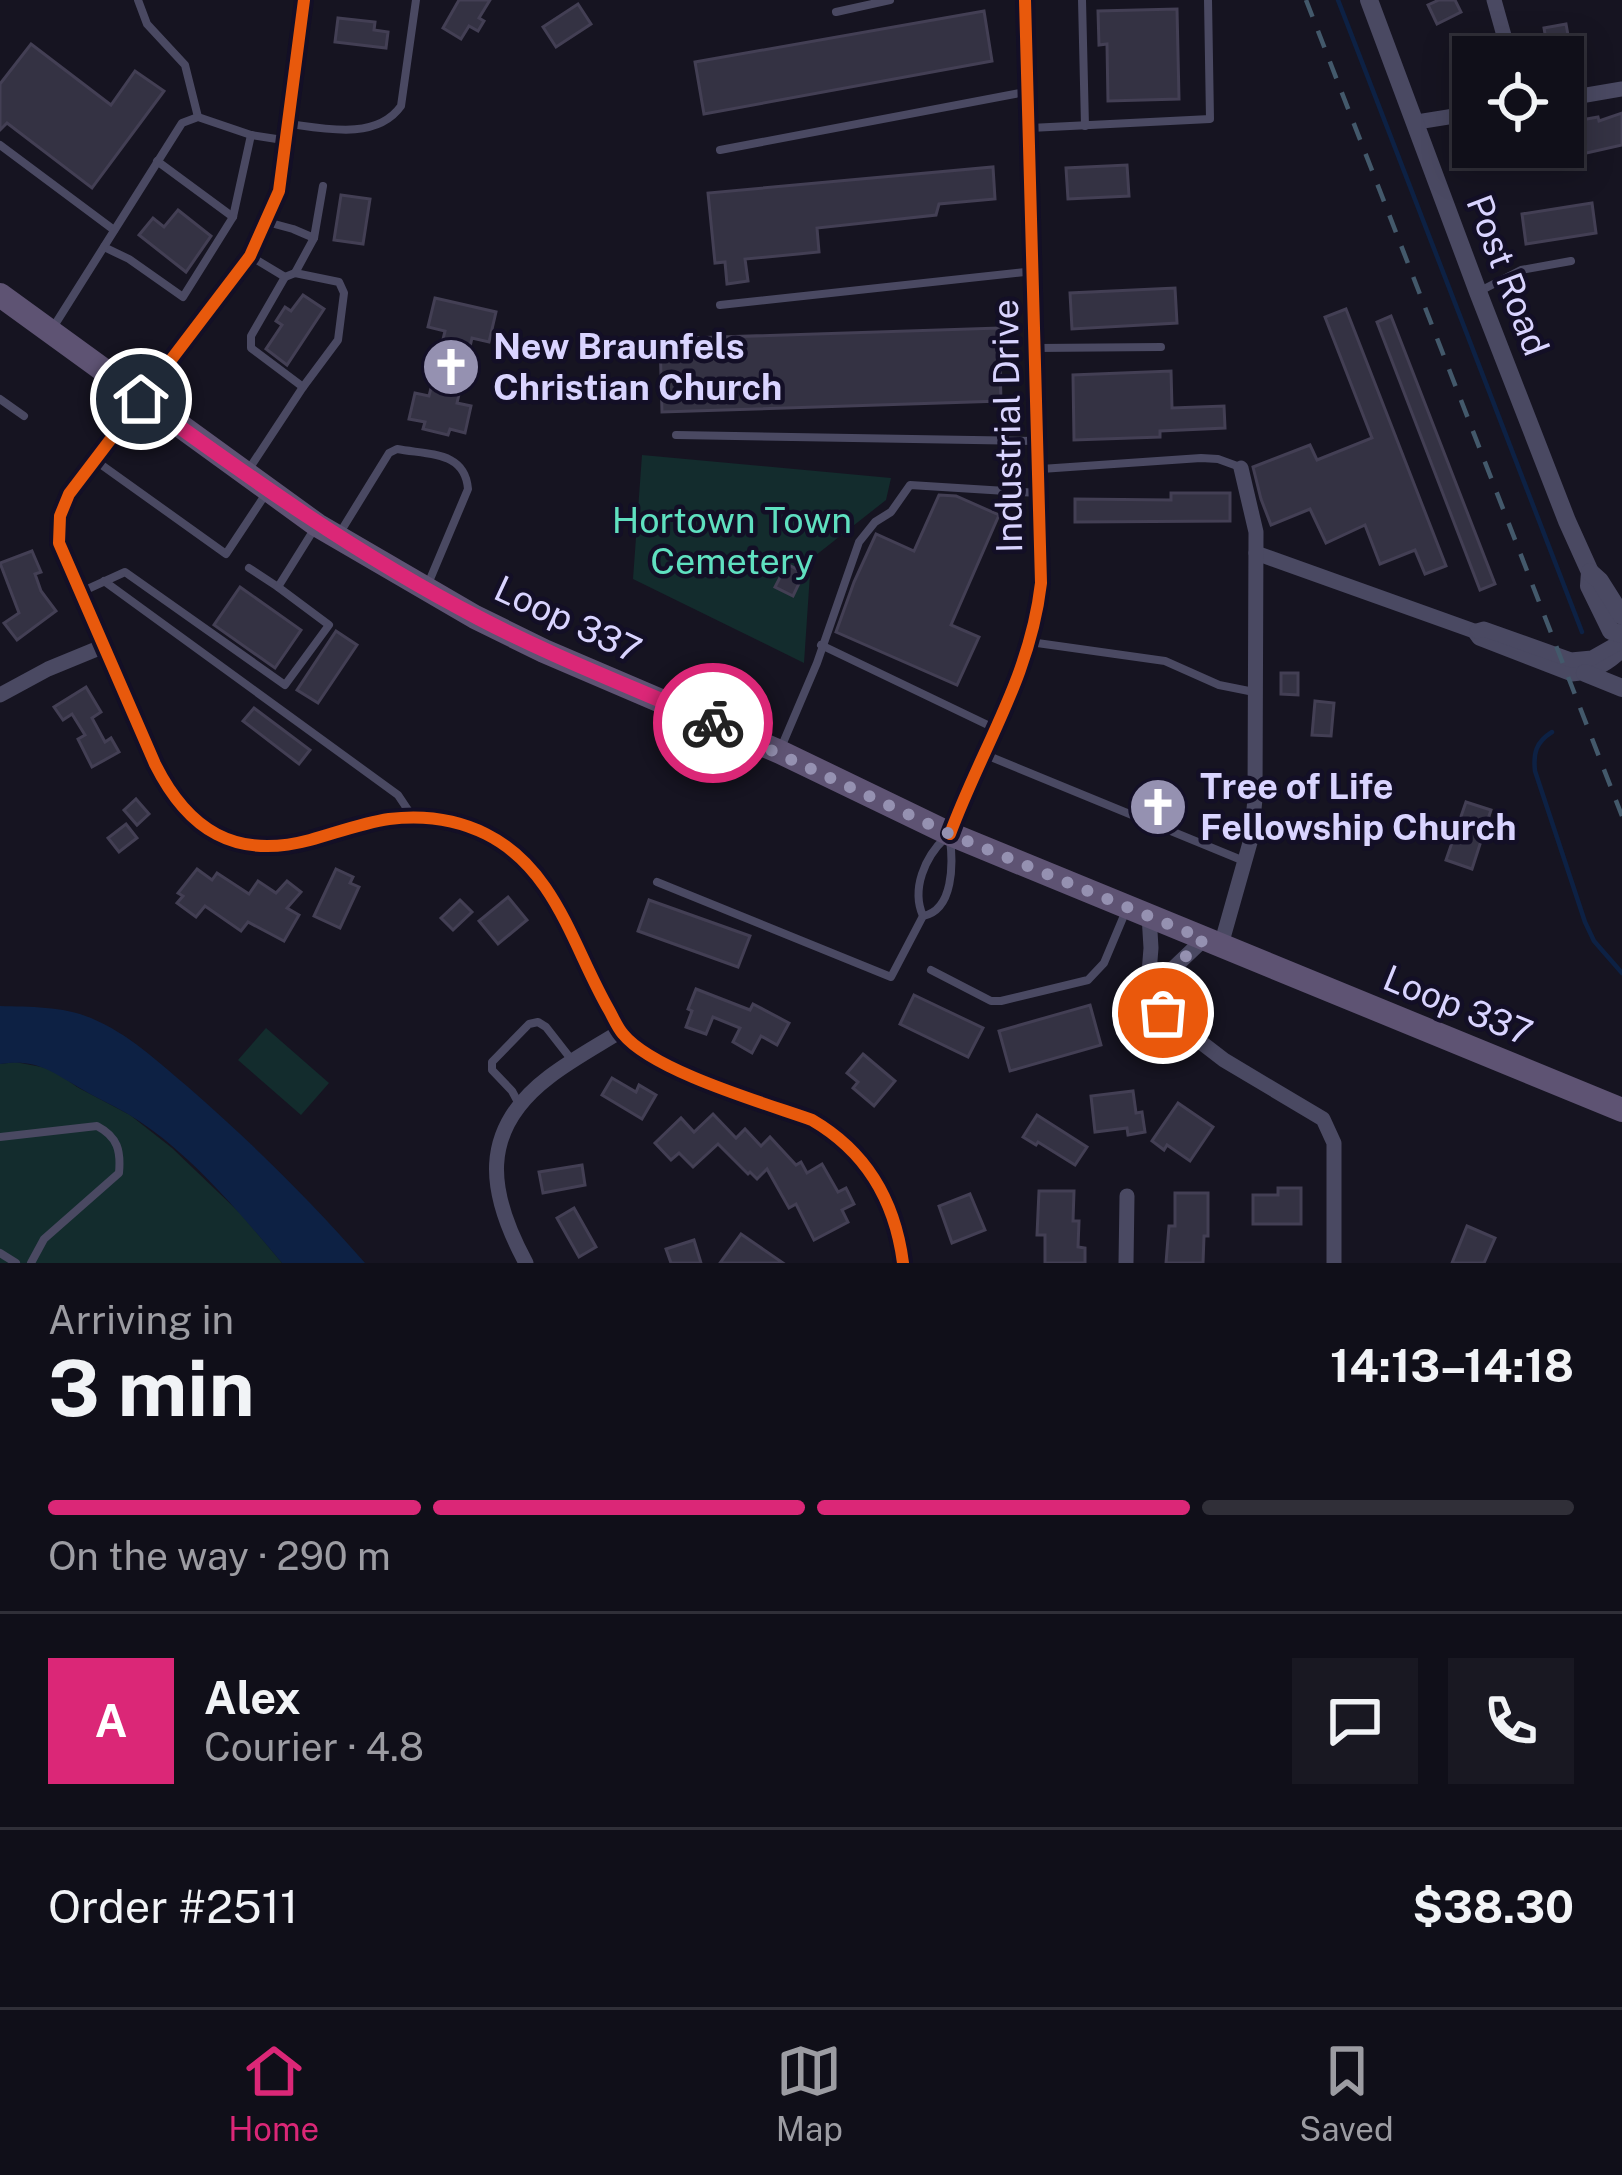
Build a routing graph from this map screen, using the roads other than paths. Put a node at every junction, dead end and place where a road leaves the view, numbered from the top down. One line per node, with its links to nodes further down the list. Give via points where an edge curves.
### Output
1 (138, 0): 16 (lane, via 147,24 185,65)
2 (304, 0): 20 (street)
3 (416, 0): 20 (lane, via 393,118 346,131)
4 (890, 0): 10 (lane)
5 (1025, 0): 13 (street, Industrial Drive)
6 (1082, 0): 18 (lane)
7 (1208, 0): 18 (lane, via 1210,119)
8 (1369, 0): 17 (street, Post Road)
9 (1494, 0): 11 (street)
10 (836, 12)
11 (1504, 36)
12 (1622, 89): 14 (street)
13 (1029, 91): 19 (street, Industrial Drive); 23 (lane)
14 (1584, 95)
15 (1452, 116): 17 (street)
16 (198, 117): 21 (lane); 24 (lane, via 182,123)
17 (1417, 122): 35 (street, Post Road)
18 (1085, 126): 19 (lane)
19 (1030, 128): 33 (street, Industrial Drive)
20 (287, 132): 21 (lane); 27 (street)
21 (251, 135): 26 (lane)
22 (0, 145): 28 (lane)
23 (719, 150)
24 (158, 161): 26 (lane); 28 (lane)
25 (323, 186): 29 (lane)
26 (233, 218): 30 (lane, via 183,297)
27 (267, 222): 29 (lane); 31 (street)
28 (114, 230): 30 (lane)
29 (314, 238): 34 (lane)
30 (104, 247): 38 (lane)
31 (250, 256): 34 (lane); 43 (street)
32 (1571, 261): 35 (lane, via 1521,270)
33 (1034, 271): 37 (lane); 40 (street, Industrial Drive)
34 (290, 275): 41 (lane, via 251,348); 41 (lane, via 339,283 344,293 338,340)
35 (1478, 292): 56 (street, Post Road)
36 (0, 295): 38 (main road, Loop 337)
37 (720, 305)
38 (50, 332): 43 (main road, Loop 337)
39 (1161, 347): 40 (lane)
40 (1036, 348): 46 (street, Industrial Drive)
41 (303, 387): 50 (lane)
42 (0, 398): 44 (lane)
43 (141, 399): 47 (street); 50 (main road, Loop 337)
44 (24, 416)
45 (676, 435): 46 (lane)
46 (1038, 441): 49 (street, Industrial Drive)
47 (96, 461): 51 (lane, via 226,554); 60 (street, via 69,494 58,529)
48 (1241, 468): 49 (lane, via 1201,458); 54 (street)
49 (1039, 470): 52 (street, Industrial Drive)
50 (245, 475): 51 (main road, Loop 337)
51 (268, 491): 53 (main road, Loop 337)
52 (1040, 493): 64 (street, Industrial Drive, via 1041,583); 65 (lane, via 910,485 859,542)
53 (327, 531): 58 (lane); 59 (main road, Loop 337); 59 (lane, via 397,448 456,461 468,489)
54 (1256, 553): 62 (street); 70 (street)
55 (249, 568): 58 (lane)
56 (1590, 572): 61 (street, Post Road); 63 (street, Post Road, via 1611,631)
57 (104, 581): 58 (lane, via 125,572 285,686 329,625); 60 (lane); 75 (lane, via 398,795)
58 (278, 587)
59 (426, 589): 73 (main road, Loop 337, via 544,651)
60 (81, 592): 66 (street)
61 (1622, 616)
62 (1474, 631): 63 (street, via 1571,659 1592,658); 68 (street, via 1571,674)
63 (1622, 637)
64 (1030, 642): 70 (lane, via 1166,661); 72 (street, Industrial Drive)
65 (821, 645): 72 (lane); 73 (lane)
66 (104, 646): 71 (street); 75 (street, via 167,788 218,835 279,846)
67 (1622, 650): 68 (street)
68 (1586, 673): 69 (street)
69 (1622, 688)
70 (1254, 692): 77 (street, via 1255,799)
71 (0, 695)
72 (996, 729): 74 (street, Industrial Drive)
73 (779, 752): 76 (main road, Loop 337)
74 (984, 755): 76 (street, Industrial Drive); 77 (lane)
75 (414, 818): 84 (street, via 486,834 527,864 563,912)
76 (950, 834): 79 (main road, Loop 337); 80 (lane, via 930,852 917,895); 80 (lane, via 954,867 939,909)
77 (1244, 865): 81 (street)
78 (657, 882): 80 (lane, via 890,977)
79 (1138, 911): 81 (main road, Loop 337); 82 (lane, via 1088,980 991,1001); 83 (street)
80 (923, 916)
81 (1212, 942): 83 (street); 87 (main road, Loop 337)
82 (931, 970)
83 (1153, 982): 96 (street, via 1156,1004 1173,1022 1328,1125)
84 (621, 1031): 85 (street); 94 (street, via 658,1061 830,1131 889,1202)
85 (573, 1061): 86 (street); 86 (lane, via 546,1027 529,1024 492,1062)
86 (520, 1106): 93 (street, via 499,1146 496,1190)
87 (1622, 1110)
88 (0, 1137): 92 (lane, via 97,1126 121,1154 119,1173 44,1239)
89 (1127, 1196): 95 (street)
90 (0, 1253): 91 (lane)
91 (16, 1263)
92 (31, 1263)
93 (526, 1263)
94 (903, 1263)
95 (1126, 1263)
96 (1334, 1263)

